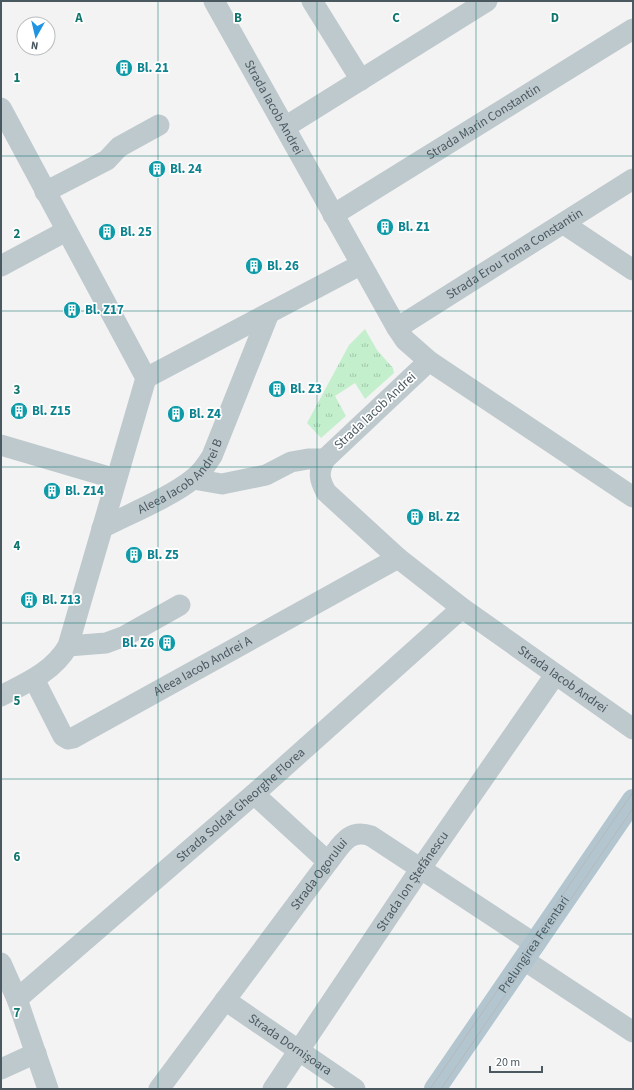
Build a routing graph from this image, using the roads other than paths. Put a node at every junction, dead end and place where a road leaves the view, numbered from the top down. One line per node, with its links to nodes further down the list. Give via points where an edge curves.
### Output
1 (214, 1): 8 (street, Strada Iacob Andrei)
2 (312, 1): 5 (street)
3 (487, 1): 5 (street)
4 (633, 29): 11 (street, Strada Marin Constantin)
5 (361, 80): 8 (street)
6 (1, 108): 10 (street)
7 (159, 125): 10 (street, via 119,148 107,160)
8 (285, 127): 11 (street, Strada Iacob Andrei)
9 (633, 179): 12 (street, Strada Erou Toma Constantin)
10 (45, 192): 13 (street)
11 (334, 215): 14 (street, Strada Iacob Andrei)
12 (564, 224): 16 (street); 18 (street, Strada Erou Toma Constantin)
13 (66, 231): 15 (street); 20 (street)
14 (360, 265): 17 (street); 18 (street, Strada Iacob Andrei)
15 (1, 266)
16 (633, 270)
17 (269, 313): 20 (street); 24 (street, Aleea Iacob Andrei B, via 212,456 204,469)
18 (397, 328): 19 (street, Strada Iacob Andrei, via 405,340)
19 (429, 361): 22 (street, Strada Iacob Andrei); 25 (street)
20 (146, 378): 23 (street)
21 (1, 445): 23 (street)
22 (325, 459): 24 (street, via 291,462 266,475 222,484); 27 (street, Strada Iacob Andrei, via 319,480 326,492)
23 (116, 479): 26 (street)
24 (193, 479): 26 (street, Aleea Iacob Andrei B)
25 (633, 497)
26 (102, 528): 30 (street)
27 (398, 558): 29 (street, Strada Iacob Andrei); 32 (street, Aleea Iacob Andrei A, via 73,738 63,736)
28 (180, 605): 30 (street, via 125,636 106,643)
29 (462, 608): 31 (street, Strada Iacob Andrei); 35 (street, Strada Soldat Gheorghe Florea)
30 (68, 646): 32 (street, via 55,664)
31 (555, 675): 34 (street, Strada Iacob Andrei); 38 (street, Strada Ion Ștefănescu)
32 (34, 679): 33 (street)
33 (1, 696)
34 (633, 729)
35 (254, 794): 37 (street); 41 (street, Strada Soldat Gheorghe Florea)
36 (633, 800): 39 (main road, Prelungirea Ferentari)
37 (328, 862): 38 (street, Strada Ogorului, via 346,840 361,832); 42 (street, Strada Ogorului)
38 (421, 868): 39 (street, Strada Ogorului); 44 (street, Strada Ion Ștefănescu)
39 (529, 952): 43 (street, Strada Ogorului); 51 (main road, Prelungirea Ferentari)
40 (1, 963): 41 (street)
41 (17, 999): 45 (street)
42 (225, 1000): 44 (street, Strada Dornișoara); 48 (street, Strada Ogorului)
43 (633, 1032)
44 (299, 1051): 49 (street, Strada Ion Ștefănescu); 50 (street, Strada Dornișoara)
45 (36, 1053): 46 (street); 47 (street)
46 (1, 1069)
47 (48, 1089)
48 (159, 1089)
49 (273, 1089)
50 (356, 1089)
51 (435, 1089)

